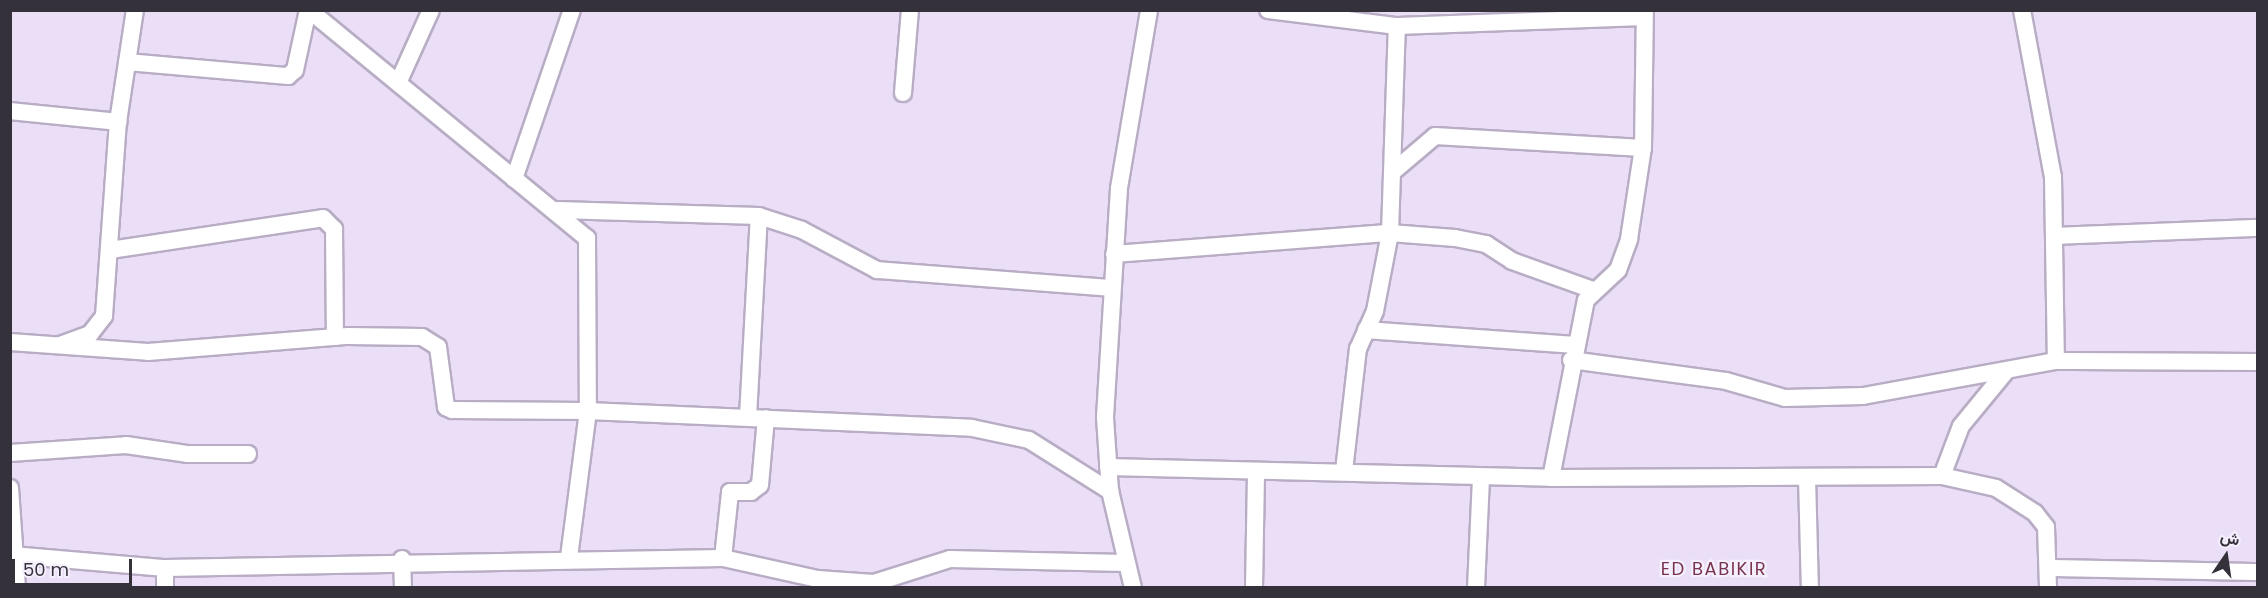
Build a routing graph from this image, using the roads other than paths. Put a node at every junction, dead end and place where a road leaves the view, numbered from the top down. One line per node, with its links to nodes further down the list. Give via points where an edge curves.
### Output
1 (135, 10): 12 (street)
2 (431, 10): 13 (street)
3 (572, 10): 19 (street)
4 (910, 10): 14 (street)
5 (1149, 10): 26 (street, via 1125,138)
6 (1268, 10): 11 (street)
7 (2022, 10): 24 (street, via 2054,177)
8 (314, 12): 12 (street, via 295,70 288,76); 13 (street)
9 (1644, 14): 10 (street); 17 (street)
10 (1470, 17): 11 (street)
11 (1397, 26): 18 (street)
12 (127, 62): 16 (street)
13 (398, 83): 19 (street)
14 (903, 93)
15 (10, 111): 16 (street)
16 (118, 122): 25 (street)
17 (1643, 148): 18 (street, via 1435,135); 28 (street, via 1621,264)
18 (1395, 170): 23 (street)
19 (514, 179): 20 (street)
20 (558, 210): 21 (street); 37 (street, via 579,226 591,251)
21 (759, 216): 27 (street, via 802,230 877,270); 38 (street)
22 (2258, 228): 24 (street)
23 (1390, 233): 26 (street); 28 (street, via 1474,240 1512,261); 29 (street)
24 (2055, 236): 34 (street)
25 (110, 250): 30 (street, via 323,218 334,229); 32 (street, via 99,327)
26 (1114, 254): 27 (street)
27 (1111, 288): 42 (street)
28 (1593, 290): 33 (street)
29 (1366, 330): 33 (street); 44 (street, via 1358,349)
30 (335, 337): 32 (street, via 148,352); 37 (street, via 431,340 438,347 446,407 452,410)
31 (10, 342): 32 (street)
32 (57, 347)
33 (1572, 352): 36 (street, via 1726,381 1785,398 1863,396); 48 (street)
34 (2056, 361): 35 (street); 36 (street)
35 (2258, 362)
36 (2007, 370): 45 (street, via 1961,426)
37 (588, 411): 38 (street); 52 (street)
38 (748, 417): 39 (street)
39 (766, 418): 50 (street, via 1007,433 1029,440); 53 (street, via 760,485 751,492 730,492)
40 (10, 453): 41 (street, via 126,445 188,454)
41 (248, 454)
42 (1107, 467): 43 (street); 50 (street)
43 (1256, 471): 44 (street); 64 (street)
44 (1344, 471): 46 (street)
45 (1942, 476): 47 (street); 57 (street, via 1996,488 2035,513 2046,527)
46 (1481, 477): 48 (street); 65 (street)
47 (1807, 477): 48 (street); 66 (street)
48 (1551, 478)
49 (11, 490): 51 (street)
50 (1110, 491): 55 (street)
51 (12, 555): 56 (street); 60 (street)
52 (569, 557): 53 (street); 54 (street)
53 (723, 558): 59 (street, via 818,579)
54 (402, 559): 56 (street); 62 (street)
55 (1126, 563): 59 (street, via 950,559); 63 (street)
56 (165, 568): 61 (street)
57 (2049, 568): 58 (street); 67 (street)
58 (2258, 572)
59 (896, 582)
60 (16, 588)
61 (165, 588)
62 (403, 588)
63 (1133, 588)
64 (1254, 588)
65 (1476, 588)
66 (1810, 588)
67 (2048, 588)

